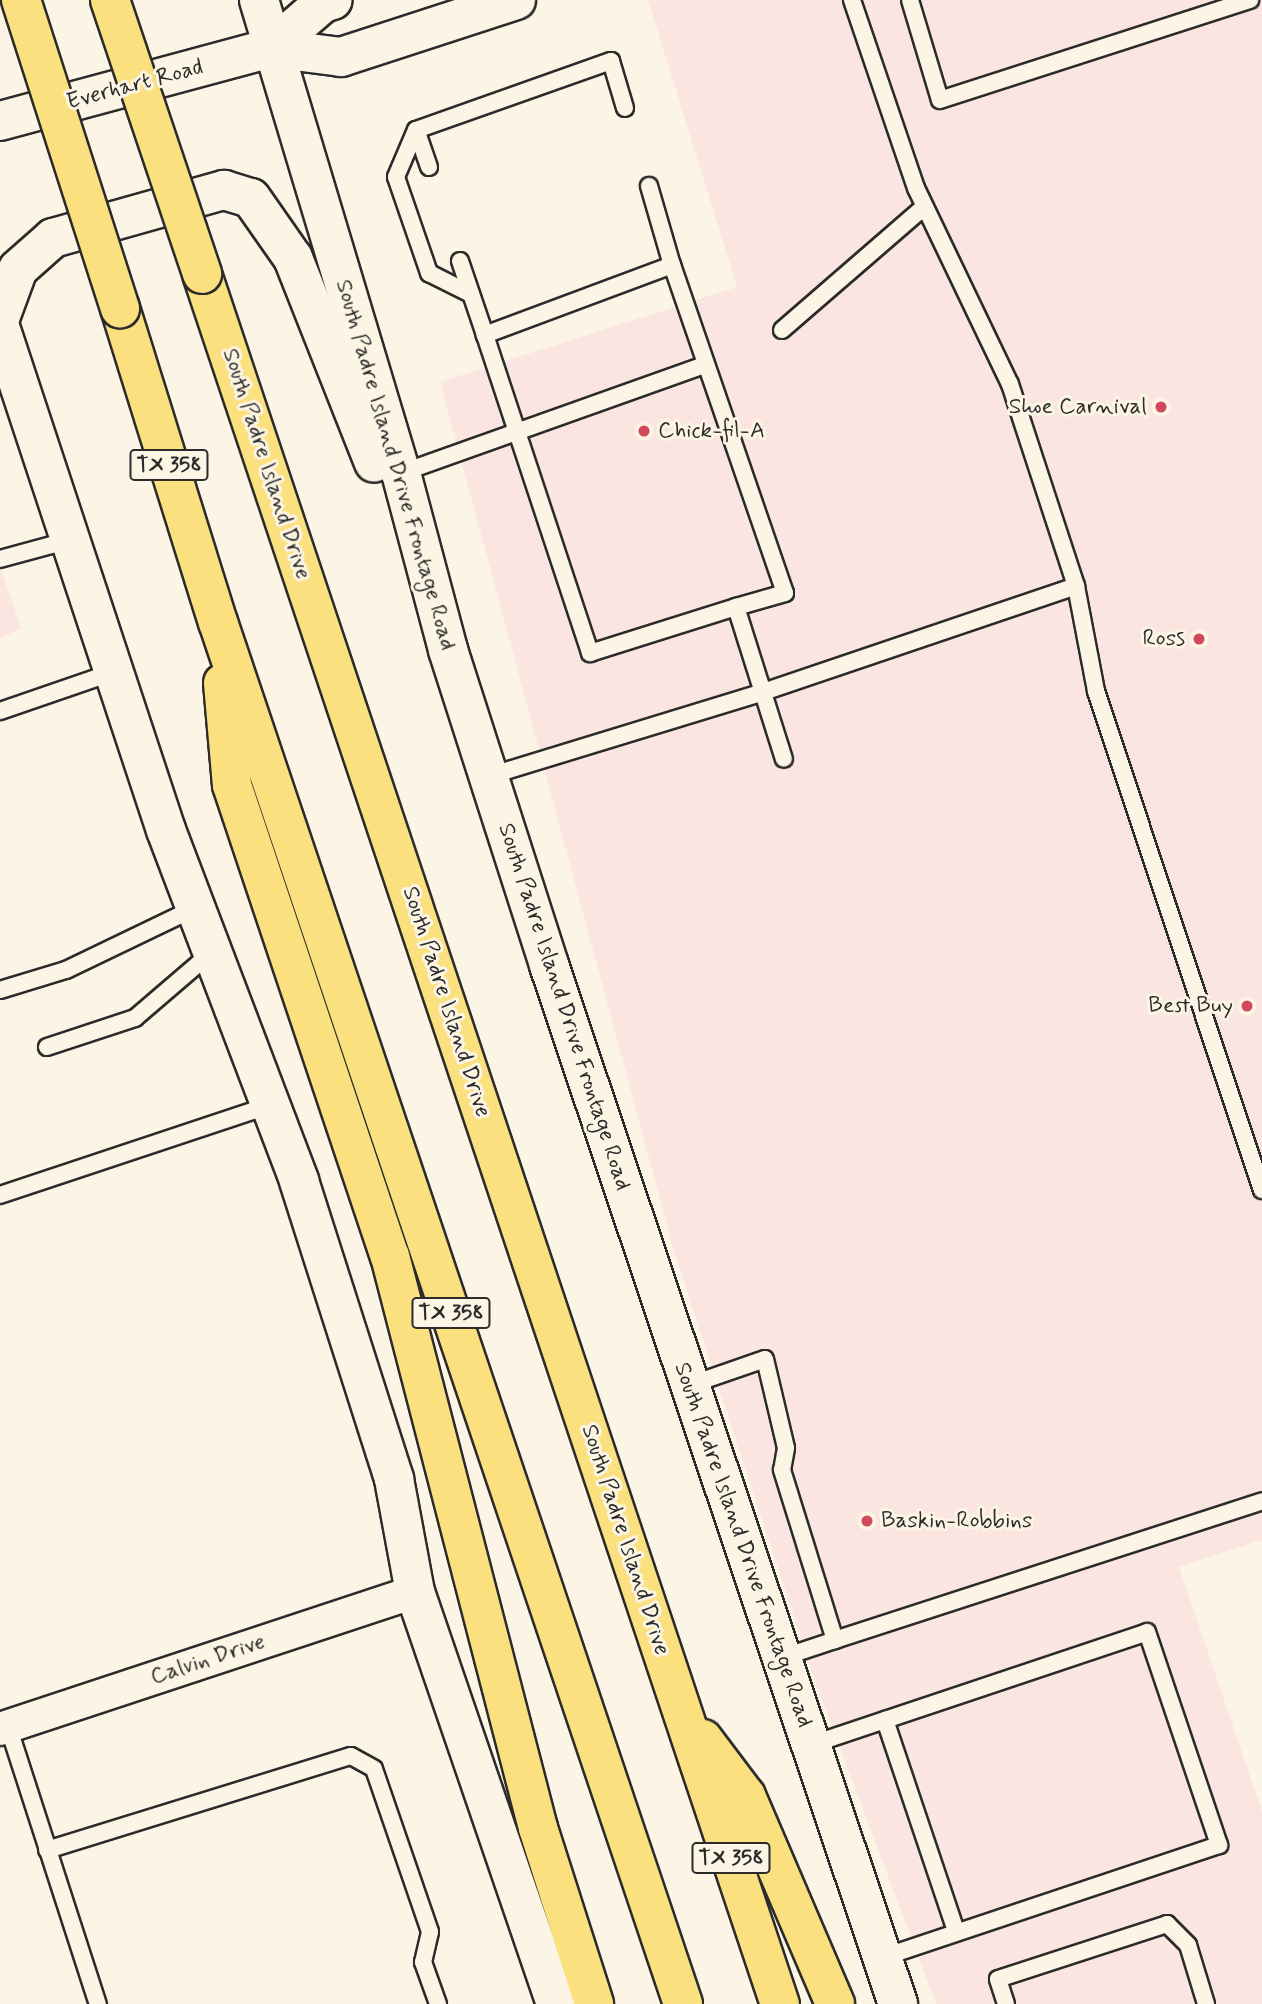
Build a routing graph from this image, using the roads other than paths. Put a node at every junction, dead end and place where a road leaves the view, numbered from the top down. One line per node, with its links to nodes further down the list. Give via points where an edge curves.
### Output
1 (23, 0): 9 (main road); 32 (highway, TX 358, bridge)
2 (110, 0): 51 (highway, South Padre Island Drive / TX 358, bridge)
3 (259, 0): 10 (main road, South Padre Island Drive Frontage Road)
4 (333, 0): 10 (main road, Everhart Road, via 323,3)
5 (516, 0): 10 (main road, Everhart Road, via 341,57)
6 (852, 0): 16 (lane)
7 (910, 0): 8 (lane, via 940,100)
8 (1250, 0)
9 (0, 8)
10 (271, 48): 12 (main road, Everhart Road); 27 (main road, South Padre Island Drive Frontage Road)
11 (625, 108): 13 (lane, via 611,61)
12 (0, 121)
13 (416, 130): 14 (lane); 19 (lane, via 396,177 429,273)
14 (429, 167)
15 (649, 187): 18 (lane)
16 (925, 207): 22 (lane); 30 (lane, via 1010,384)
17 (460, 261): 19 (lane)
18 (672, 265): 23 (lane); 24 (lane)
19 (471, 294): 23 (lane)
20 (0, 318): 33 (main road, via 18,269 53,237 223,190 251,198 293,258)
21 (0, 327): 25 (main road)
22 (782, 330)
23 (485, 335): 26 (lane)
24 (705, 365): 26 (lane); 31 (lane, via 785,593)
25 (13, 395): 28 (main road)
26 (516, 431): 27 (lane); 31 (lane, via 590,653)
27 (401, 473): 33 (main road, South Padre Island Drive Frontage Road)
28 (70, 540): 29 (lane); 34 (main road)
29 (0, 559)
30 (1076, 586): 35 (lane); 44 (lane, via 1096,691)
31 (736, 607): 35 (lane)
32 (218, 622): 61 (highway, via 232,785 390,1256 538,1828); 62 (highway, TX 358)
33 (448, 650): 38 (main road, South Padre Island Drive Frontage Road)
34 (113, 672): 36 (lane); 39 (main road)
35 (763, 692): 37 (lane); 38 (lane)
36 (0, 711)
37 (784, 759)
38 (489, 776): 46 (main road, South Padre Island Drive Frontage Road)
39 (195, 908): 40 (main road); 41 (lane, via 66,970)
40 (212, 952): 42 (lane, via 135,1018); 43 (main road)
41 (0, 990)
42 (47, 1047)
43 (271, 1105): 45 (lane); 48 (main road, via 394,1479)
44 (1262, 1190)
45 (0, 1195)
46 (690, 1385): 49 (lane, via 765,1359 786,1448 782,1470); 50 (main road, South Padre Island Drive Frontage Road)
47 (1262, 1501): 49 (lane)
48 (415, 1592): 53 (street, Calvin Drive); 60 (main road)
49 (835, 1640): 50 (lane)
50 (780, 1658): 54 (main road, South Padre Island Drive Frontage Road)
51 (683, 1712): 63 (highway, South Padre Island Drive / TX 358); 64 (highway, via 746,1796)
52 (885, 1720): 54 (lane); 56 (lane); 56 (lane, via 1147,1632 1219,1845)
53 (4, 1728): 55 (lane)
54 (810, 1745): 57 (main road, South Padre Island Drive Frontage Road)
55 (47, 1850): 58 (lane); 59 (lane, via 351,1756 374,1769 430,1932 423,1962)
56 (956, 1931): 57 (lane)
57 (882, 1958): 65 (main road, South Padre Island Drive Frontage Road)
58 (98, 2004)
59 (438, 2004)
60 (556, 2004)
61 (594, 2004)
62 (683, 2004)
63 (780, 2004)
64 (835, 2004)
65 (898, 2004)
66 (1006, 2004): 67 (lane, via 998,1979 1167,1924 1188,1945)
67 (1206, 2004)

